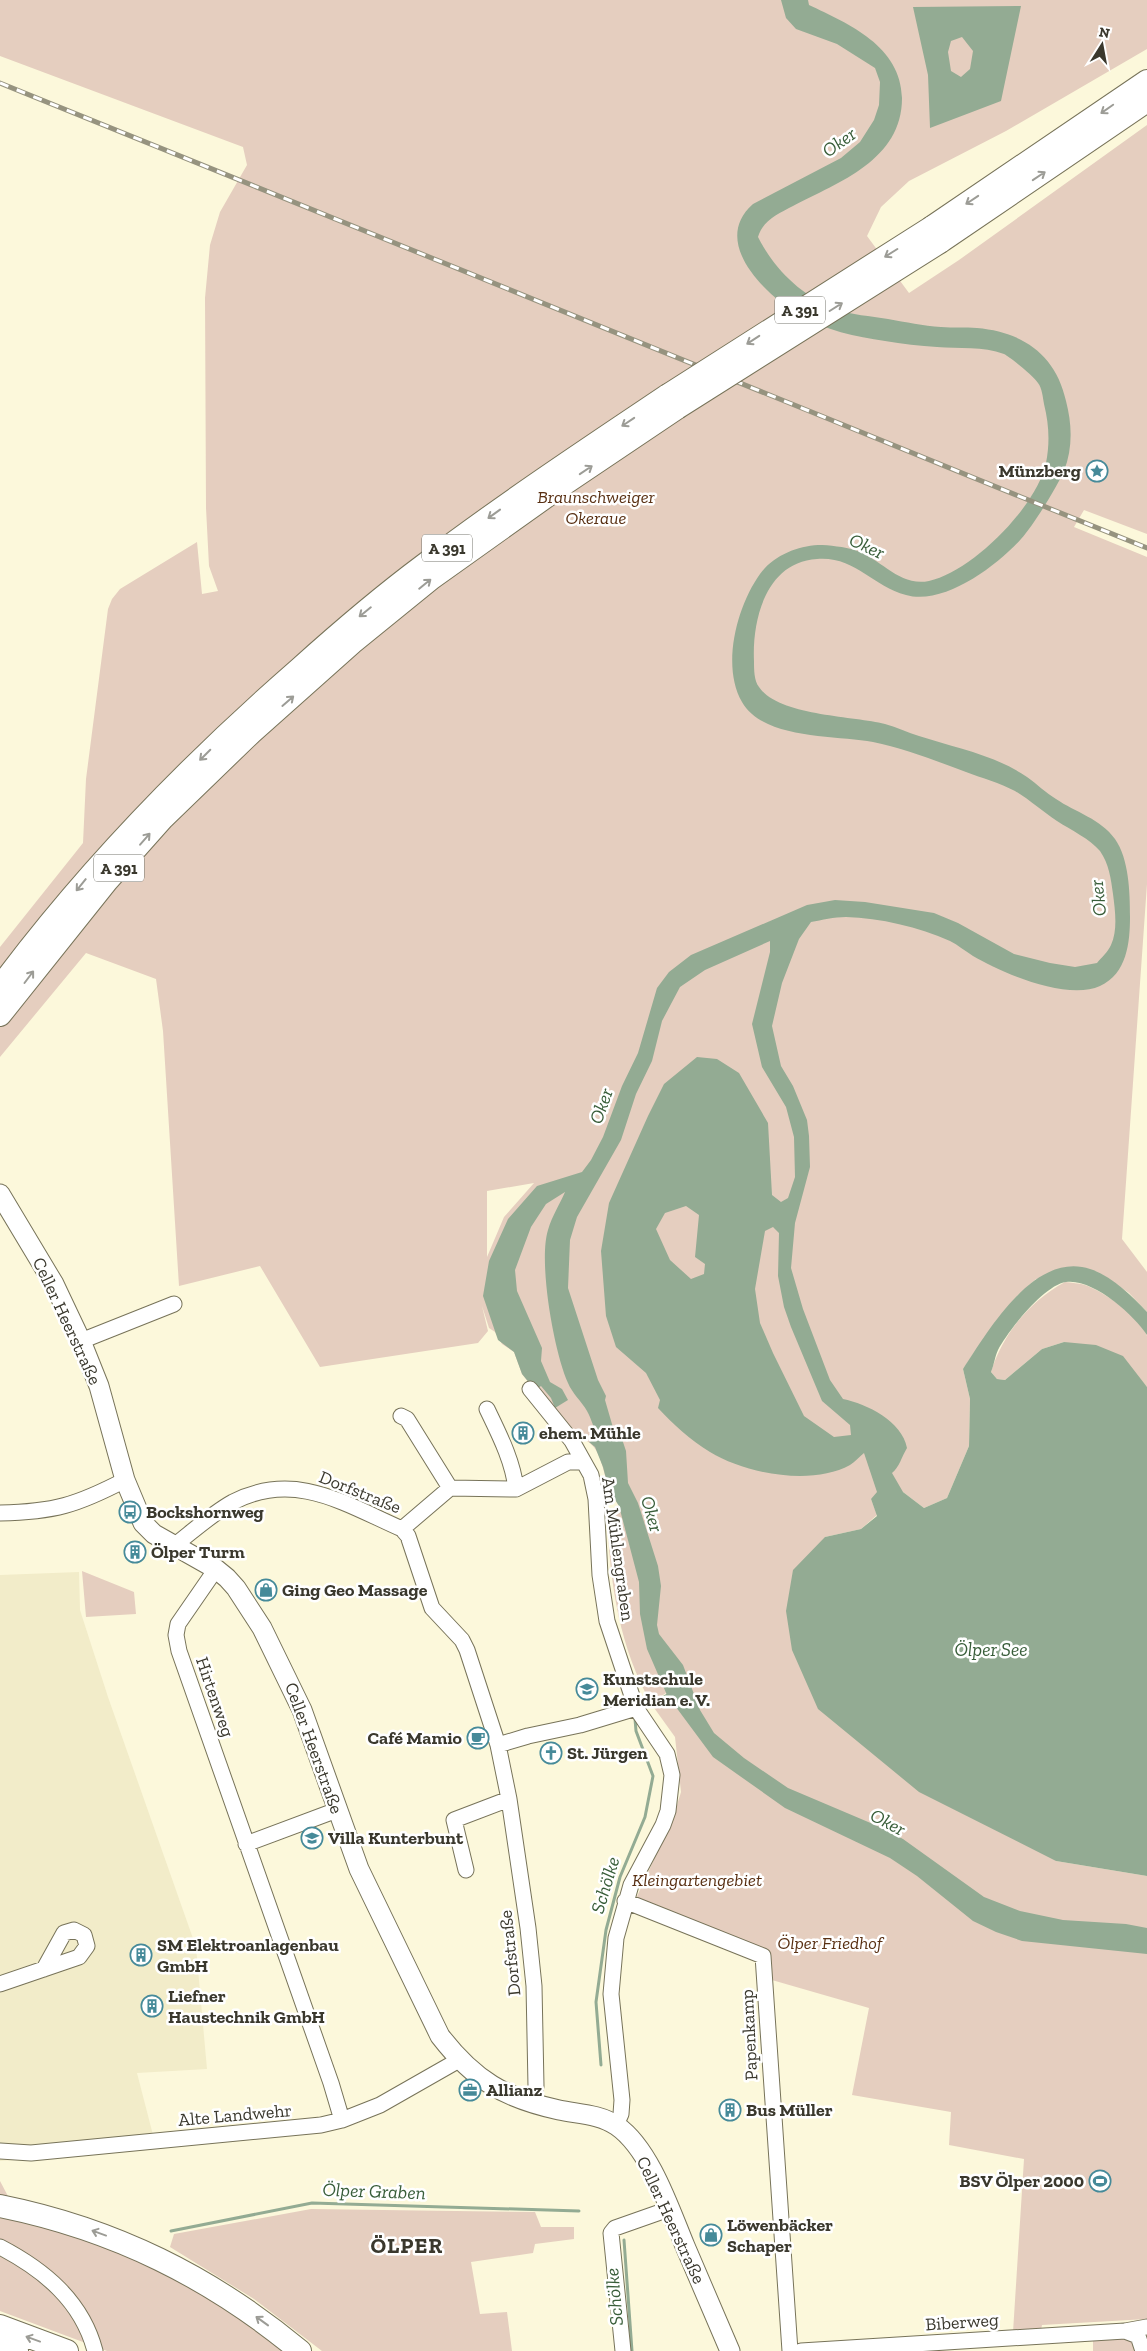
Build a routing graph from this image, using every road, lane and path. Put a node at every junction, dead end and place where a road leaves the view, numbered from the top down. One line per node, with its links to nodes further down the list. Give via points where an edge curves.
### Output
1 (1147, 81): 3 (highway, A 391, one-way to 3)
2 (1147, 101): 3 (highway, A 391, one-way to 2)
3 (936, 234): 4 (highway, A 391, bridge, via 780,323 552,472 423,565 341,631)
4 (245, 727): 5 (highway, A 391, one-way to 5, via 151,808 98,865); 6 (highway, A 391, one-way to 4, via 83,910)
5 (0, 987)
6 (0, 1016)
7 (0, 1194): 9 (main road, Celler Heerstraße, via 54,1284)
8 (174, 1304): 9 (street)
9 (81, 1341): 14 (main road, Celler Heerstraße, via 99,1386)
10 (530, 1389): 13 (street, Am Mühlengraben, via 572,1441)
11 (487, 1409): 16 (street, via 502,1442)
12 (401, 1416): 15 (street, via 407,1420)
13 (582, 1462): 16 (street, Am Mühlengraben, via 568,1462); 21 (street, Am Mühlengraben, via 594,1486 600,1576 607,1621)
14 (125, 1480): 17 (street, via 92,1497 49,1510); 19 (main road, Celler Heerstraße, via 143,1523 154,1534)
15 (450, 1488): 16 (street, Am Mühlengraben); 18 (street)
16 (516, 1489)
17 (0, 1513)
18 (402, 1529): 19 (street, Dorfstraße, via 317,1494 288,1487 274,1488 233,1502); 22 (street, Dorfstraße, via 413,1545 432,1608 462,1640 467,1650)
19 (175, 1545): 20 (main road, Celler Heerstraße)
20 (216, 1569): 24 (main road, Celler Heerstraße, via 244,1600 289,1680 314,1740); 25 (street, Hirtenweg, via 178,1624 176,1635 193,1694)
21 (636, 1708): 22 (street, via 580,1726); 27 (street, Am Mühlengraben, via 668,1754 672,1775 663,1825)
22 (498, 1745): 23 (street, Dorfstraße)
23 (509, 1799): 26 (street, via 454,1820); 31 (street, Dorfstraße, via 534,1986 536,2086)
24 (337, 1810): 25 (street); 30 (main road, Celler Heerstraße, via 359,1869 426,2008 440,2036)
25 (246, 1844): 32 (street, Hirtenweg)
26 (466, 1870)
27 (625, 1901): 33 (street, Am Mühlengraben, via 616,1938 611,1994 622,2100); 48 (street, Papenkamp, via 763,1956)
28 (44, 1969): 29 (street)
29 (0, 1984)
30 (459, 2060): 31 (main road, Celler Heerstraße, via 492,2086); 32 (street, Alte Landwehr, via 380,2105)
31 (532, 2103): 33 (main road, Celler Heerstraße, via 596,2117)
32 (342, 2120): 34 (street, Alte Landwehr, via 322,2125 31,2153)
33 (616, 2125): 36 (main road, Celler Heerstraße, via 640,2151)
34 (0, 2151)
35 (0, 2206): 45 (highway, one-way to 35, via 276,2330 211,2287 138,2248 62,2221)
36 (669, 2209): 46 (street, via 615,2228 611,2233); 47 (main road, Celler Heerstraße)
37 (0, 2247): 44 (street, via 43,2273 73,2303 85,2322)
38 (0, 2326): 43 (highway, one-way to 38)
39 (1147, 2327): 40 (street, Biberweg)
40 (1125, 2331): 49 (street, Biberweg); 50 (street, via 1138,2336)
41 (0, 2344): 42 (highway)
42 (17, 2351)
43 (67, 2351)
44 (95, 2351)
45 (300, 2351)
46 (623, 2351)
47 (730, 2351)
48 (790, 2351)
49 (801, 2351)
50 (1143, 2351)

